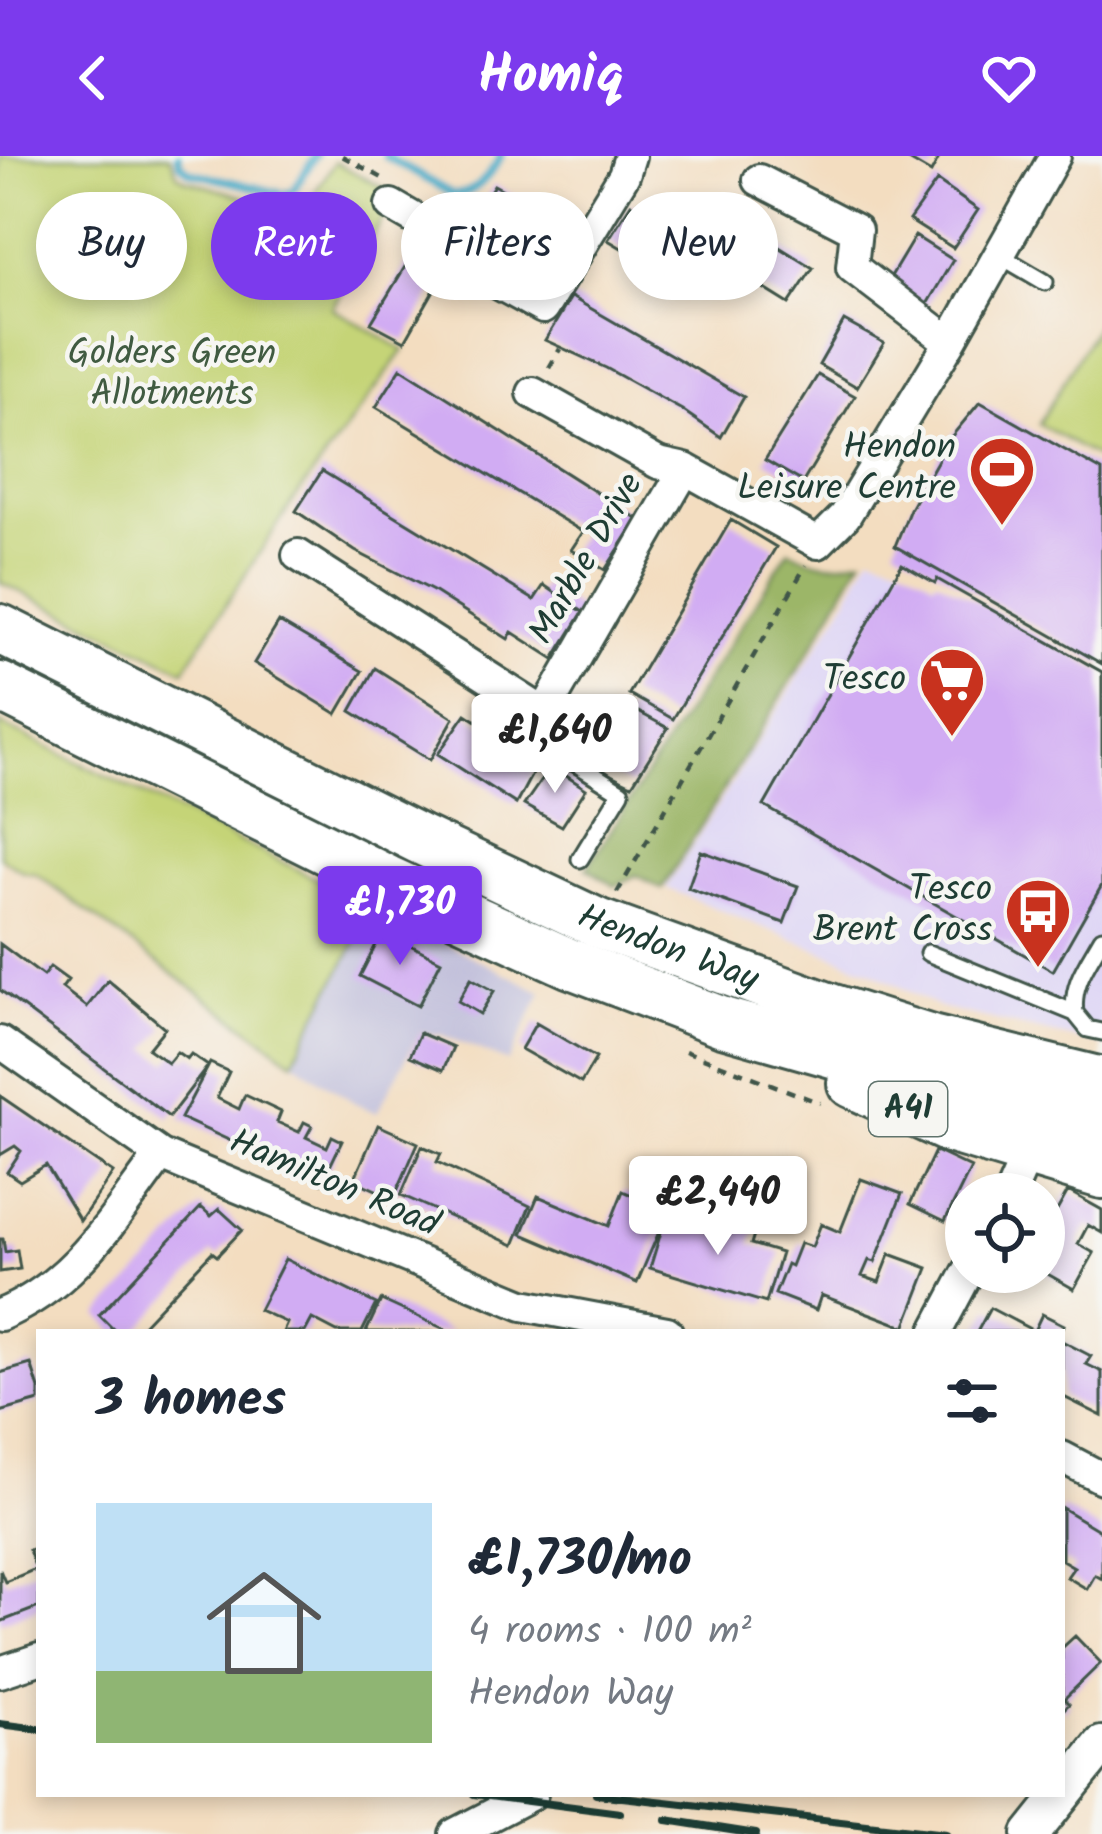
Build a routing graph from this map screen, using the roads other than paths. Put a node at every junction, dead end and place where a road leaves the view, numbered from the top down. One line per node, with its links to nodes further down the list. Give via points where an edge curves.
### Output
1 (630, 156): 4 (street, via 543,308 469,267 475,254)
2 (1055, 156): 5 (street)
3 (759, 180): 7 (street, via 856,230 853,267)
4 (391, 205)
5 (999, 255): 6 (lane); 7 (street)
6 (1045, 282)
7 (950, 342): 9 (street, Marble Drive, via 844,516 818,543)
8 (533, 393): 9 (street, via 658,464)
9 (685, 469): 13 (street, Marble Drive)
10 (298, 555): 13 (street)
11 (0, 629): 21 (highway, Hendon Way / A41, via 597,923 892,1028)
12 (0, 688): 18 (highway, Hendon Way / A41, via 387,880)
13 (544, 712): 14 (lane, via 538,727 545,744 621,792)
14 (580, 859)
15 (1102, 938): 17 (lane, via 1076,984)
16 (928, 953): 17 (lane)
17 (1075, 1013): 19 (lane)
18 (723, 1022): 22 (highway, Hendon Way / A41); 24 (highway, A41, via 949,1128)
19 (1102, 1032)
20 (0, 1042): 23 (street, Hamilton Road)
21 (1102, 1082)
22 (1102, 1130)
23 (161, 1155): 28 (street, via 79,1264); 29 (street, Hamilton Road)
24 (1017, 1173)
25 (1065, 1174): 26 (highway, A41)
26 (1102, 1174)
27 (957, 1293): 31 (street)
28 (0, 1315)
29 (556, 1322): 30 (street, Hamilton Road)
30 (634, 1329)
31 (938, 1329)
32 (1065, 1459): 33 (street)
33 (1102, 1478)
34 (36, 1660): 35 (street)
35 (0, 1672)
36 (1102, 1745): 37 (street)
37 (1065, 1791)
38 (526, 1797): 40 (street)
39 (1061, 1797): 41 (street)
40 (455, 1834)
41 (1031, 1834)

